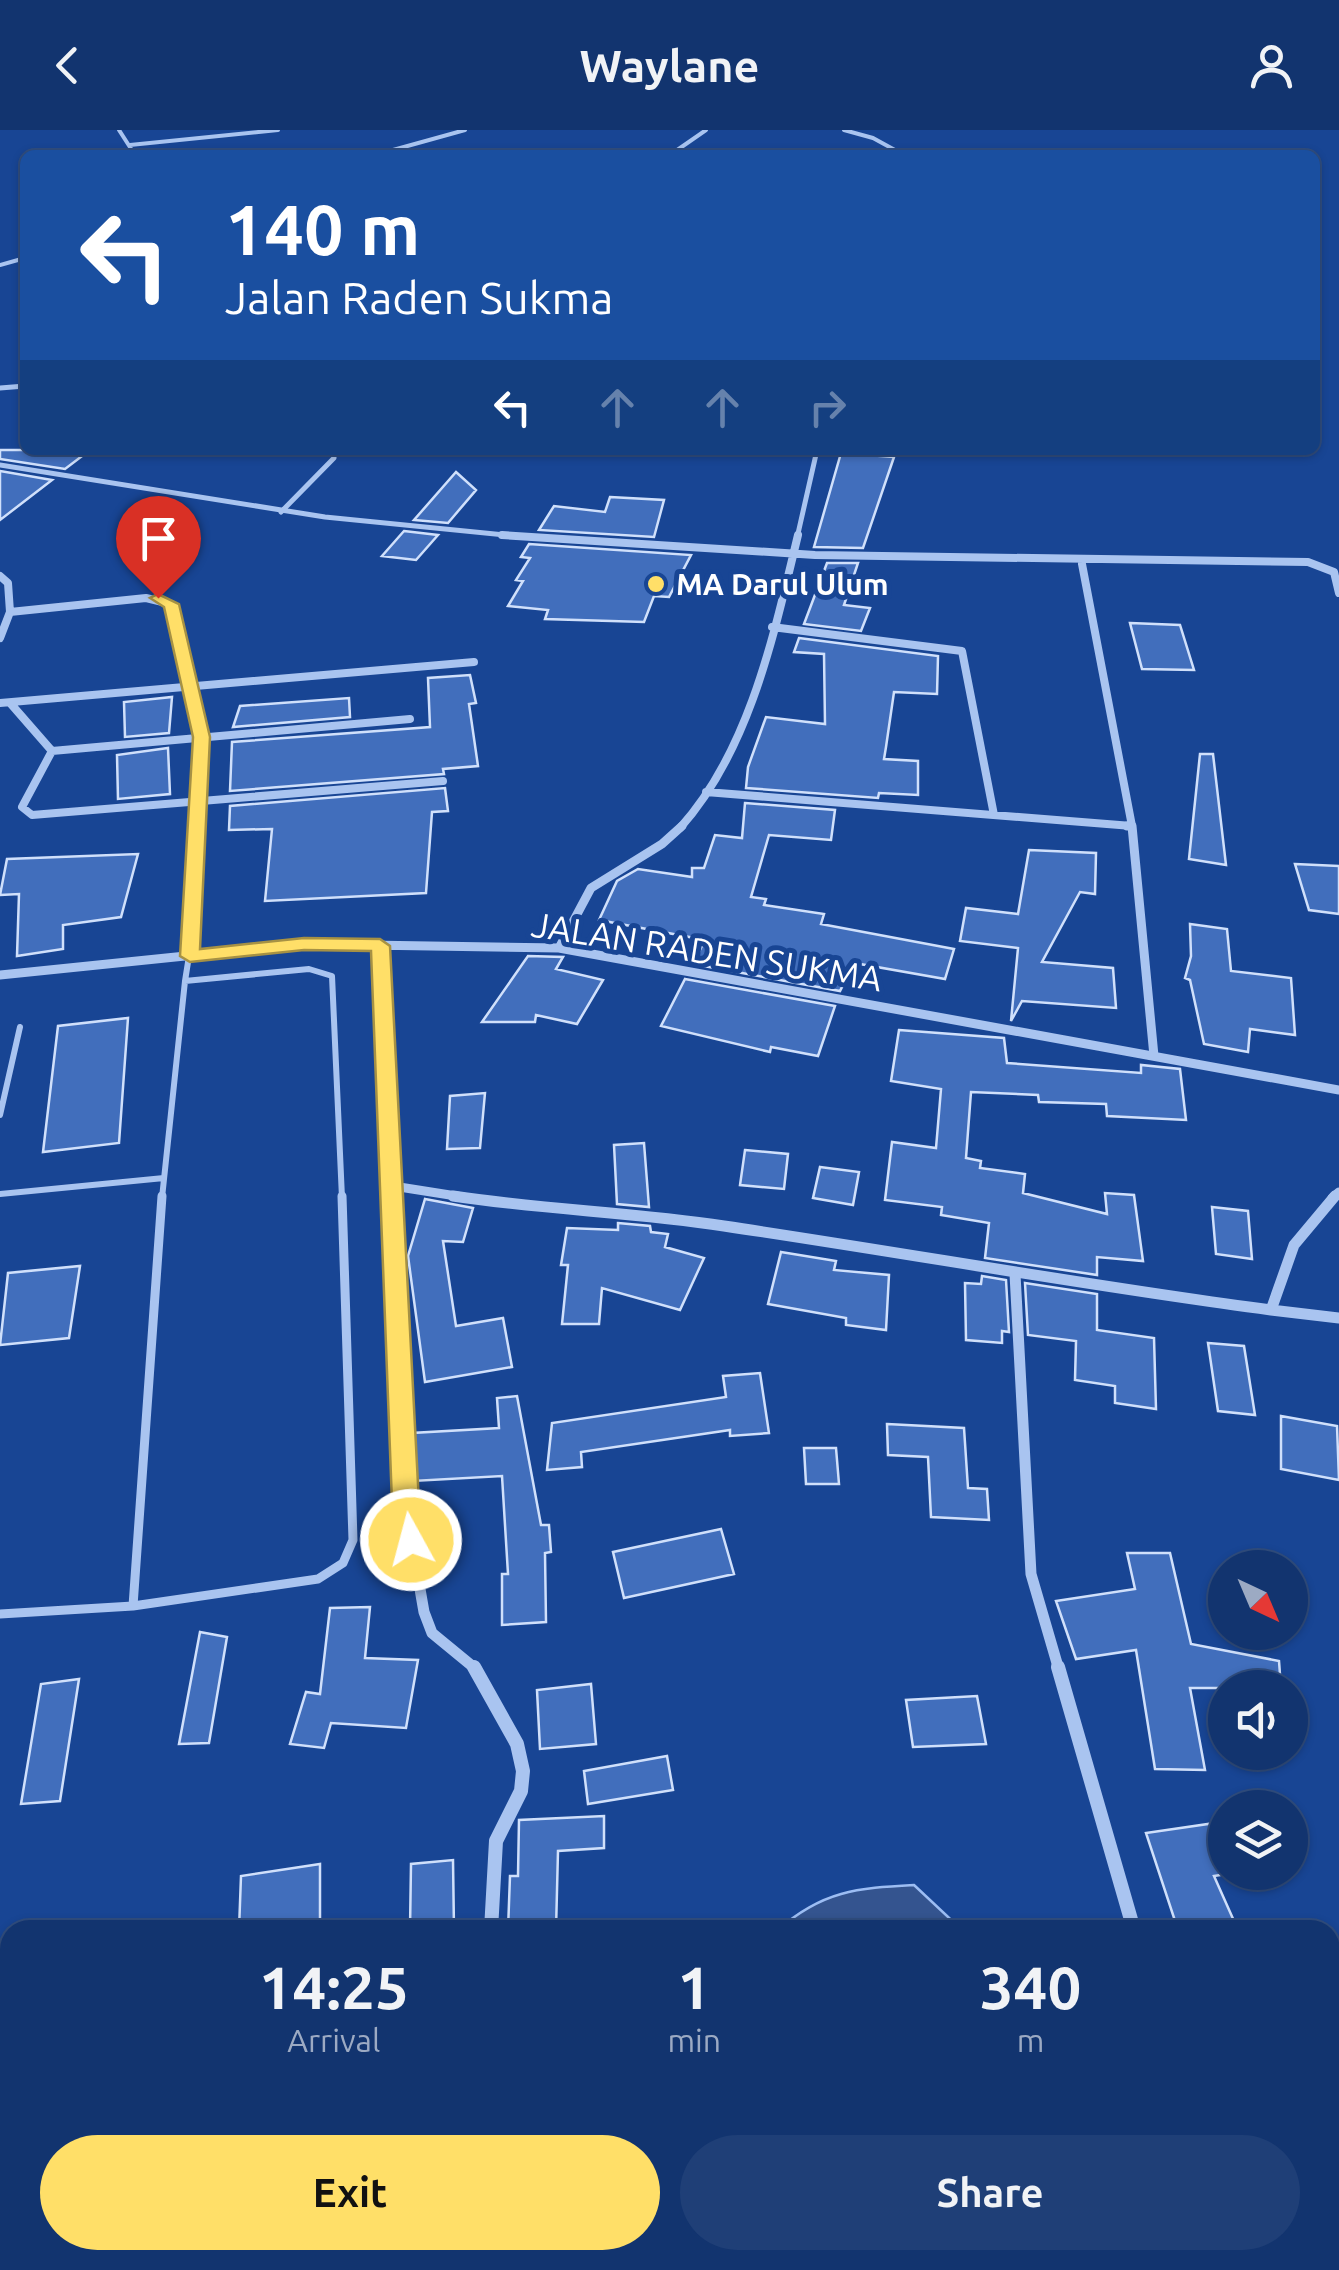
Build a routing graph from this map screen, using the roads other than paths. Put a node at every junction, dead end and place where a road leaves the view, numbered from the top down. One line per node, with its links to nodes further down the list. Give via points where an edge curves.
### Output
1 (120, 130): 6 (street)
2 (278, 130): 6 (street)
3 (465, 130): 8 (street)
4 (706, 130): 9 (street)
5 (844, 130): 10 (street)
6 (130, 145): 7 (street)
7 (133, 150)
8 (393, 150)
9 (677, 150)
10 (895, 150)
11 (20, 260): 12 (street)
12 (14, 262): 13 (street); 14 (street)
13 (20, 265)
14 (0, 266)
15 (334, 455): 18 (street)
16 (816, 455): 19 (street)
17 (0, 464): 18 (street)
18 (281, 512): 19 (street, via 472,536)
19 (794, 556): 20 (street); 24 (street)
20 (1082, 564): 22 (street, via 1308,562 1334,572); 37 (street)
21 (0, 576): 23 (street, via 8,582)
22 (1339, 592)
23 (10, 612): 25 (street); 27 (street, via 165,600)
24 (772, 627): 34 (street, via 739,725); 36 (street, via 962,651)
25 (0, 638)
26 (474, 662): 27 (street)
27 (191, 685): 29 (street); 31 (street)
28 (0, 703): 29 (street)
29 (11, 704): 32 (street)
30 (410, 719): 31 (street)
31 (202, 737): 32 (street); 35 (street)
32 (52, 751): 35 (street, via 22,807 32,815)
33 (442, 781): 35 (street)
34 (706, 792): 36 (street); 39 (street, via 661,845 593,886)
35 (200, 800): 40 (street)
36 (994, 814): 37 (street)
37 (1132, 826): 44 (street)
38 (380, 946): 39 (street, JALAN RADEN SUKMA); 40 (street, JALAN RADEN SUKMA, via 304,944); 48 (street)
39 (559, 948): 44 (street, JALAN RADEN SUKMA)
40 (190, 956): 41 (street, JALAN RADEN SUKMA); 42 (lane)
41 (0, 975)
42 (185, 981): 47 (lane); 54 (lane, via 309,969 332,976 354,1540 343,1563 318,1579)
43 (20, 1028): 46 (lane)
44 (1154, 1056): 45 (street, JALAN RADEN SUKMA)
45 (1339, 1090)
46 (0, 1115)
47 (164, 1178): 50 (lane); 54 (lane)
48 (393, 1186): 51 (street, via 549,1212 720,1225); 56 (street, via 405,1503 424,1612 432,1632 481,1674 523,1771 522,1791 496,1841)
49 (1339, 1192): 52 (street, via 1290,1246)
50 (0, 1194)
51 (1015, 1274): 52 (street); 57 (street, via 1031,1574)
52 (1271, 1310): 53 (street)
53 (1339, 1318)
54 (133, 1606): 55 (lane)
55 (0, 1614)
56 (491, 1920)
57 (1131, 1920)

